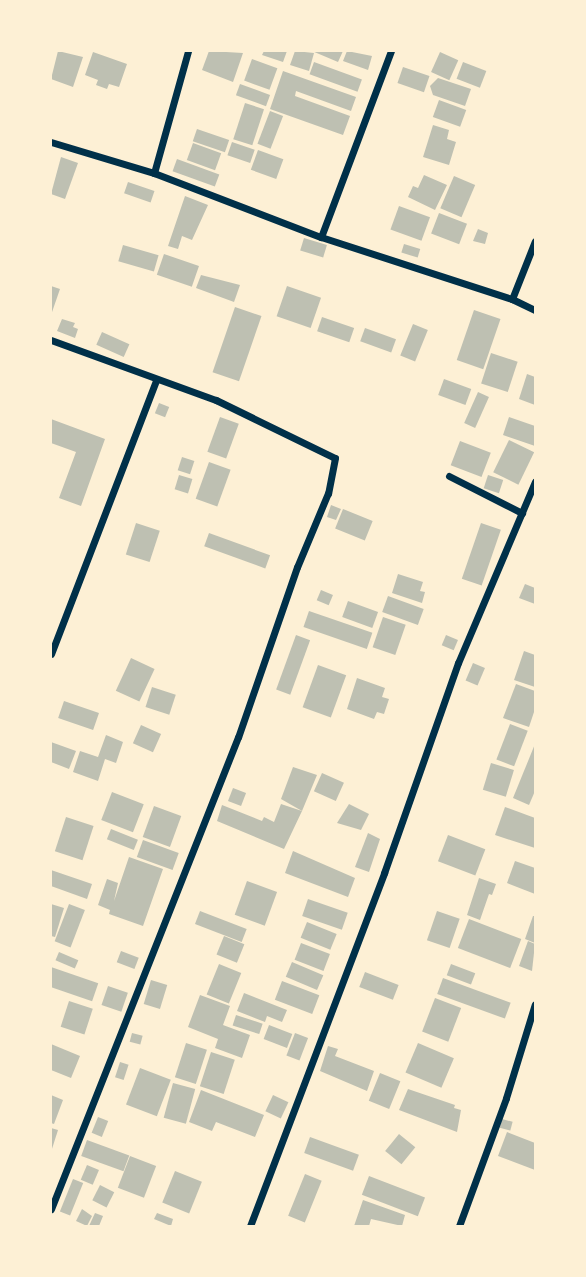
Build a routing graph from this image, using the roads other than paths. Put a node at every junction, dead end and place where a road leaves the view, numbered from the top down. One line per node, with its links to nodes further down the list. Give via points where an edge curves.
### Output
1 (188, 51): 4 (street)
2 (391, 51): 5 (street)
3 (51, 142): 4 (street)
4 (154, 173): 5 (street)
5 (321, 237): 7 (street)
6 (535, 240): 7 (street)
7 (512, 299): 8 (street)
8 (535, 310)
9 (51, 340): 10 (street)
10 (156, 380): 14 (street); 16 (street, via 216,400 335,457 328,492 238,737)
11 (449, 476): 13 (street)
12 (535, 482): 13 (street)
13 (522, 513): 17 (street, via 458,663)
14 (51, 654)
15 (535, 1004): 18 (street)
16 (51, 1209)
17 (250, 1226)
18 (459, 1226)

